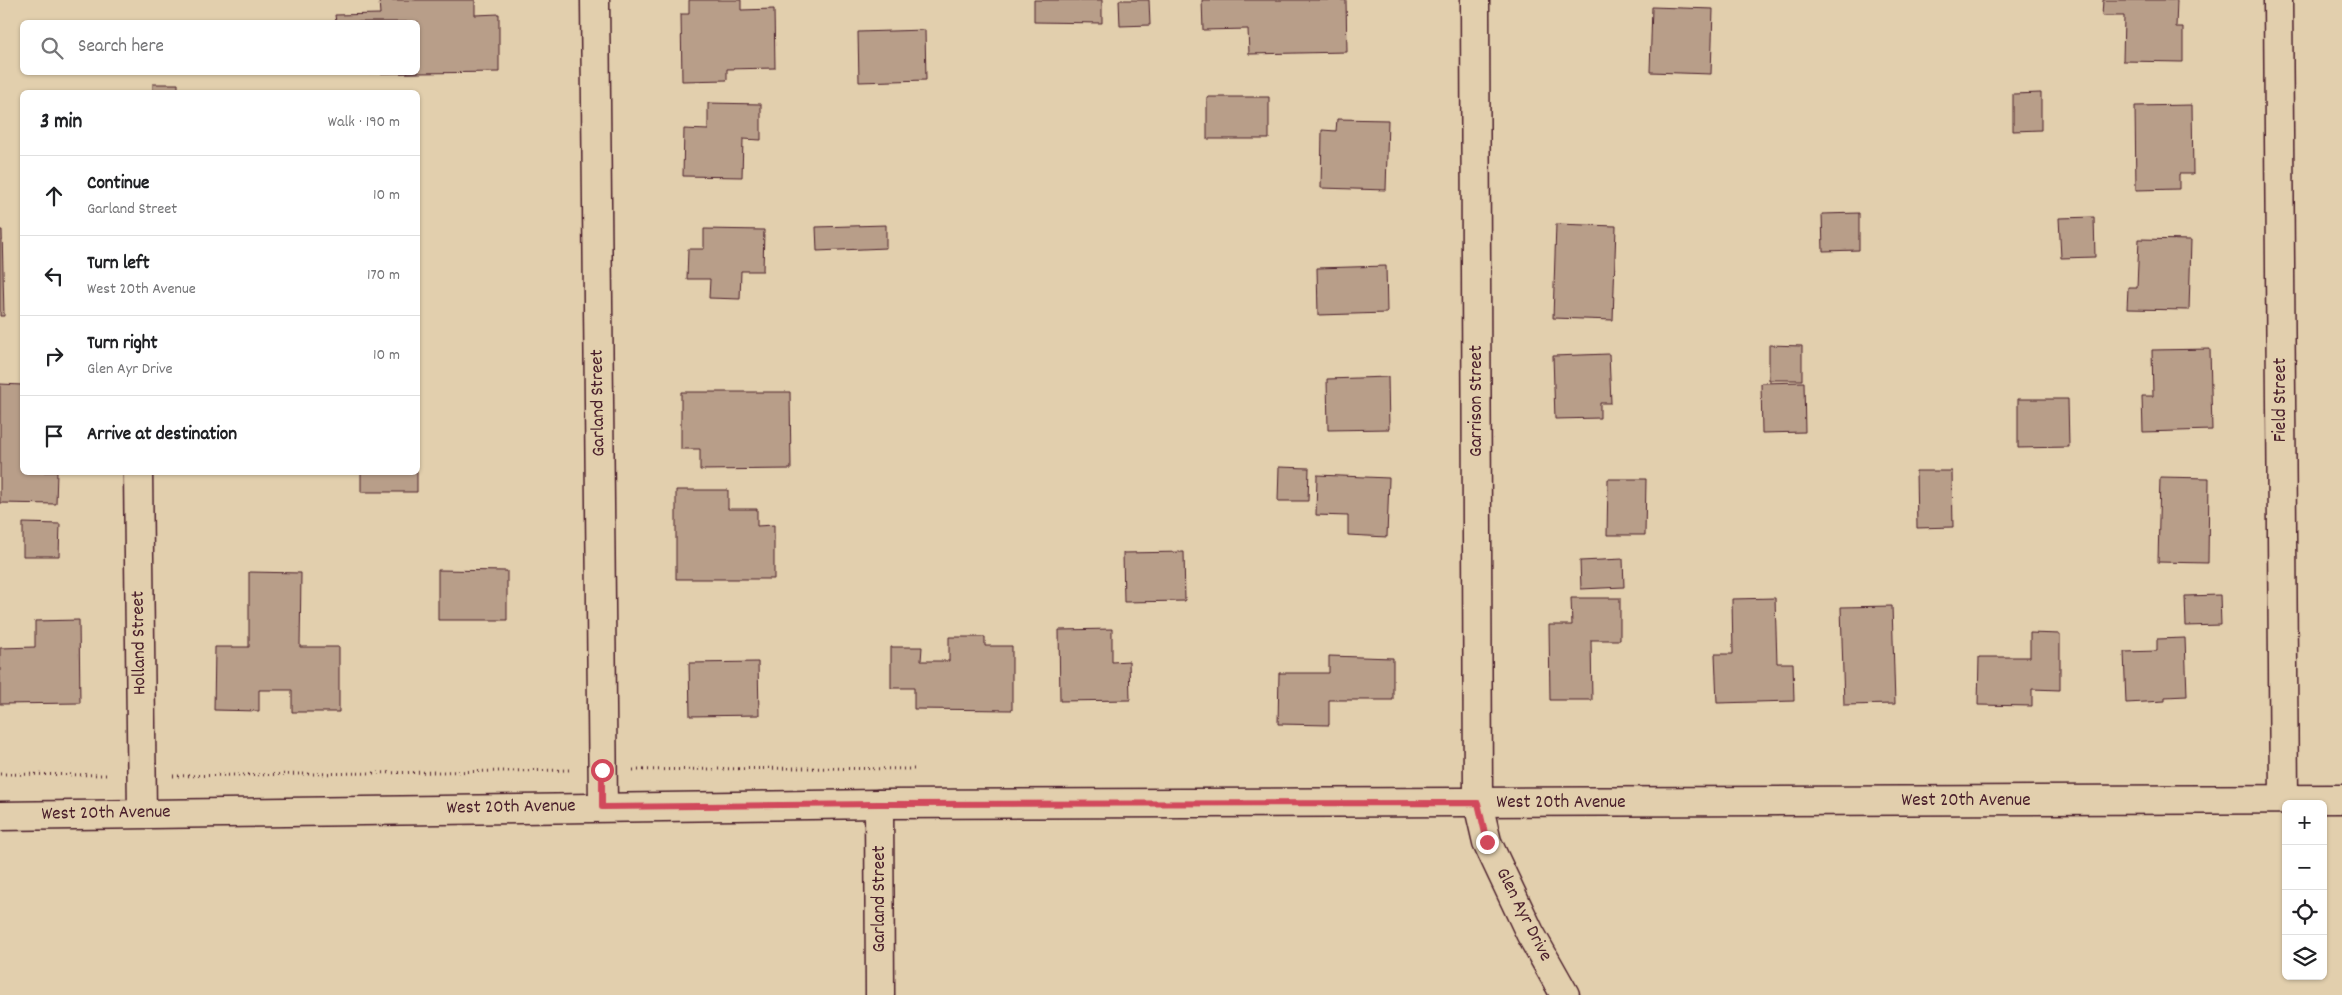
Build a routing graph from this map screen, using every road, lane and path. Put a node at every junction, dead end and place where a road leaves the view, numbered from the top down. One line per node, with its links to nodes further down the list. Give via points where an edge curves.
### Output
1 (595, 0): 11 (street, Garland Street)
2 (1475, 0): 9 (street, Garrison Street)
3 (2278, 0): 6 (street, Field Street)
4 (138, 475): 12 (street, Holland Street)
5 (2282, 800): 9 (street, West 20th Avenue)
6 (2284, 800)
7 (2327, 800): 8 (street, West 20th Avenue)
8 (2342, 800)
9 (1478, 803): 10 (street, West 20th Avenue); 15 (street, Glen Ayr Drive, via 1487,842 1530,933)
10 (879, 804): 11 (street, West 20th Avenue); 14 (street, Garland Street)
11 (602, 807): 12 (street, West 20th Avenue)
12 (142, 813): 13 (street, West 20th Avenue)
13 (0, 816)
14 (880, 995)
15 (1565, 995)

